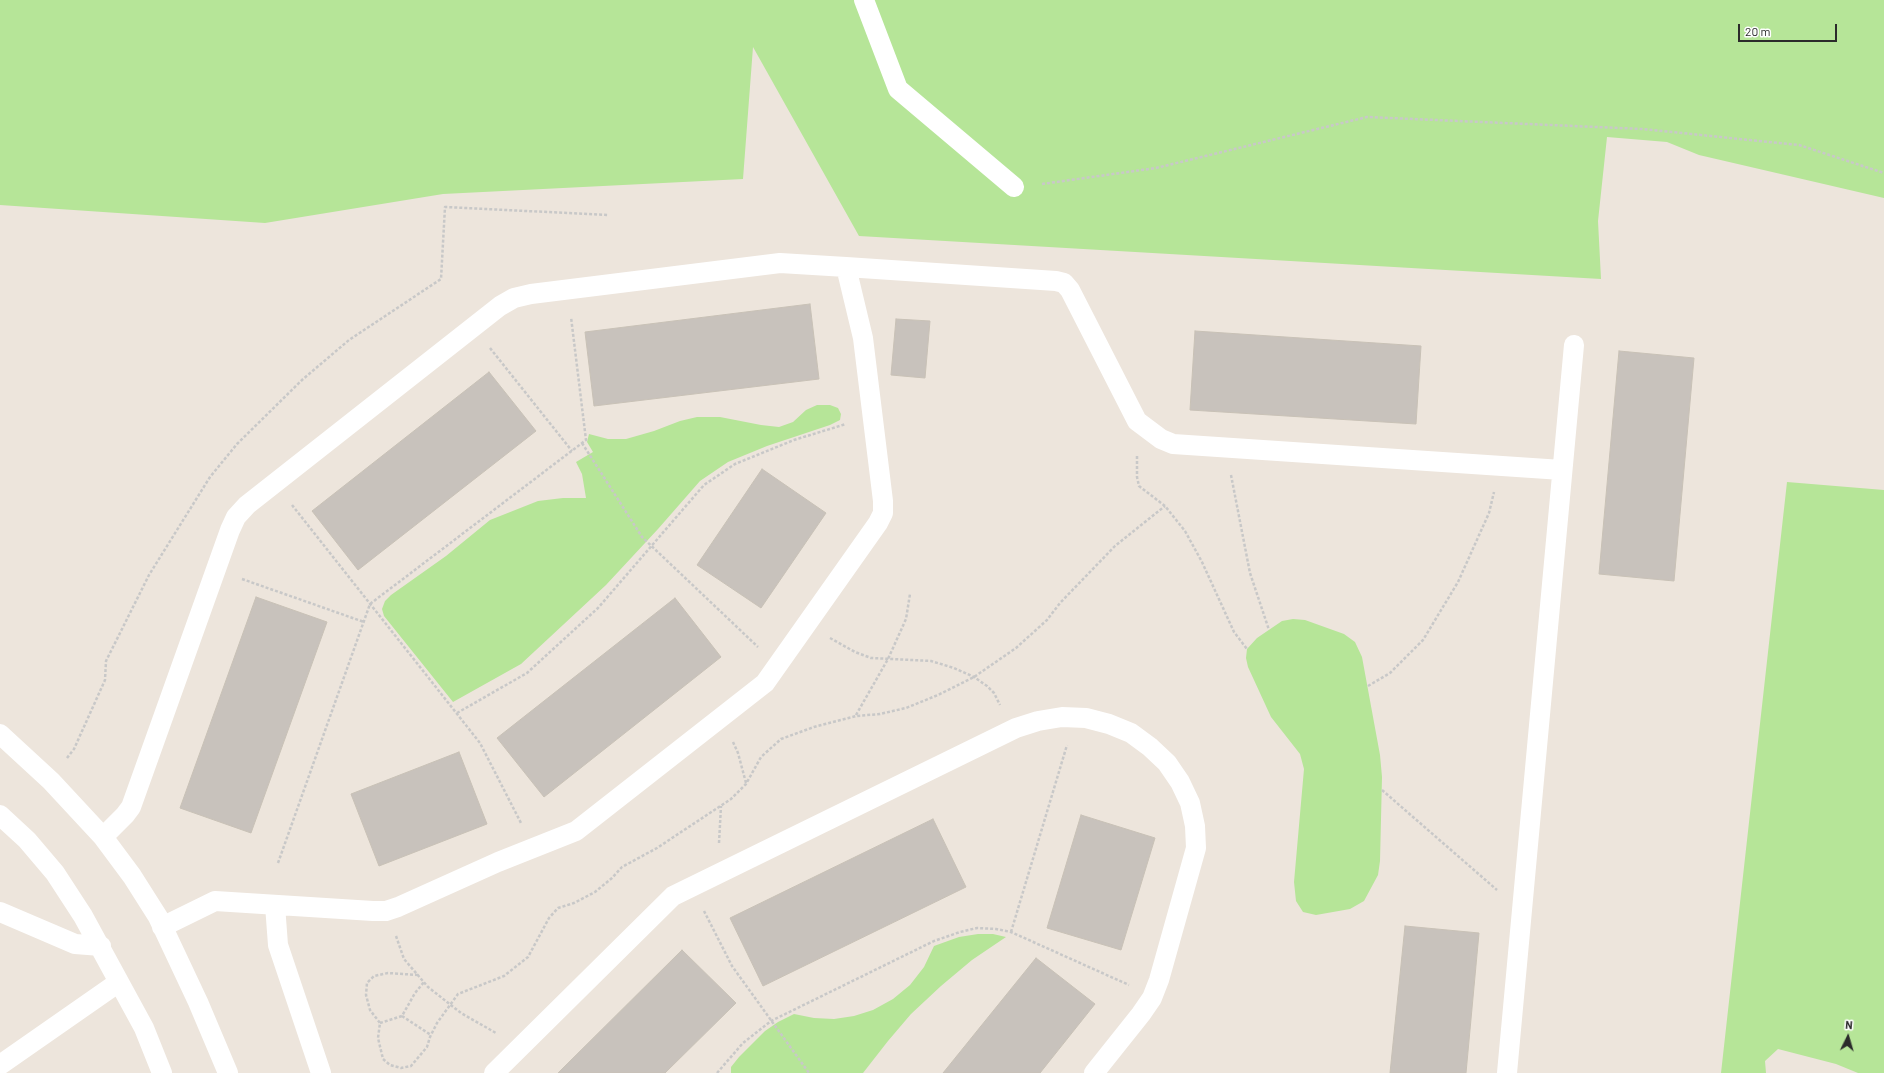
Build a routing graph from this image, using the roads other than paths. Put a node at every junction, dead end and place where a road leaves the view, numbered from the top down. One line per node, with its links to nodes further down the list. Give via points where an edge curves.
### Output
1 (864, 0): 2 (lane, via 898,89)
2 (1014, 187)
3 (846, 267): 5 (lane, via 1056,280 1064,283 1070,290 1137,421 1161,439 1173,444); 8 (lane, via 780,263 567,289 514,298 500,306 247,505 236,517 215,569 131,807); 9 (lane, via 863,338 883,501 882,513 878,523 765,683 576,831 386,911)
4 (1574, 345): 5 (lane)
5 (1562, 470): 20 (lane)
6 (0, 734): 8 (lane)
7 (0, 815): 12 (lane, via 27,840 55,873)
8 (104, 837): 11 (lane, via 132,876)
9 (275, 905): 11 (lane, via 215,901); 17 (lane, via 278,945)
10 (0, 912): 12 (lane, via 75,944)
11 (162, 927): 16 (lane)
12 (101, 946): 13 (lane)
13 (119, 982): 14 (lane); 15 (lane, via 144,1028)
14 (0, 1065)
15 (162, 1073)
16 (228, 1073)
17 (321, 1073)
18 (494, 1073): 19 (lane, via 672,896 1012,730 1038,721 1062,717 1086,718 1109,724 1130,733 1150,747 1167,763 1180,782 1190,803 1195,826 1196,848 1159,980 1141,1014)
19 (1094, 1073)
20 (1507, 1073)

